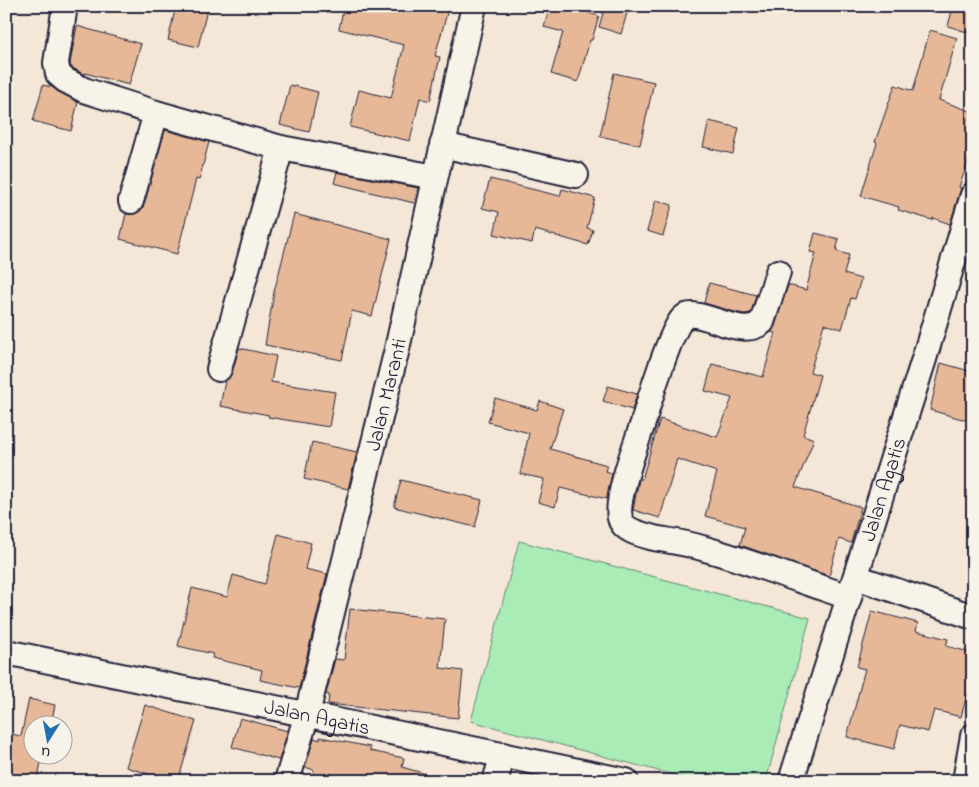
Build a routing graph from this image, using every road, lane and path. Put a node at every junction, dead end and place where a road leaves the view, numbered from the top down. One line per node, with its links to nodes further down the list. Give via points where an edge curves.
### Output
1 (65, 6): 3 (street, via 56,63 58,74 84,90)
2 (474, 6): 4 (street, Jalan Maranti)
3 (156, 113): 5 (street); 9 (street)
4 (442, 145): 6 (street); 7 (street, Jalan Maranti)
5 (281, 148): 7 (street); 11 (street)
6 (576, 175)
7 (435, 178): 15 (street, Jalan Maranti, via 397,349)
8 (973, 195): 12 (street, Jalan Agatis)
9 (131, 201)
10 (778, 272): 12 (street, via 762,322 756,327 740,327 695,315 685,316 682,320 670,341 650,399 622,490 620,518 623,525 648,536)
11 (219, 369)
12 (852, 587): 13 (street); 21 (street, Jalan Agatis)
13 (973, 617)
14 (6, 652): 15 (street, Jalan Agatis)
15 (307, 714): 17 (street, Jalan Agatis); 18 (street, Jalan Maranti)
16 (973, 736): 22 (street)
17 (502, 755): 19 (street); 20 (street, Jalan Agatis)
18 (287, 781)
19 (495, 781)
20 (626, 781)
21 (790, 781)
22 (965, 781)

